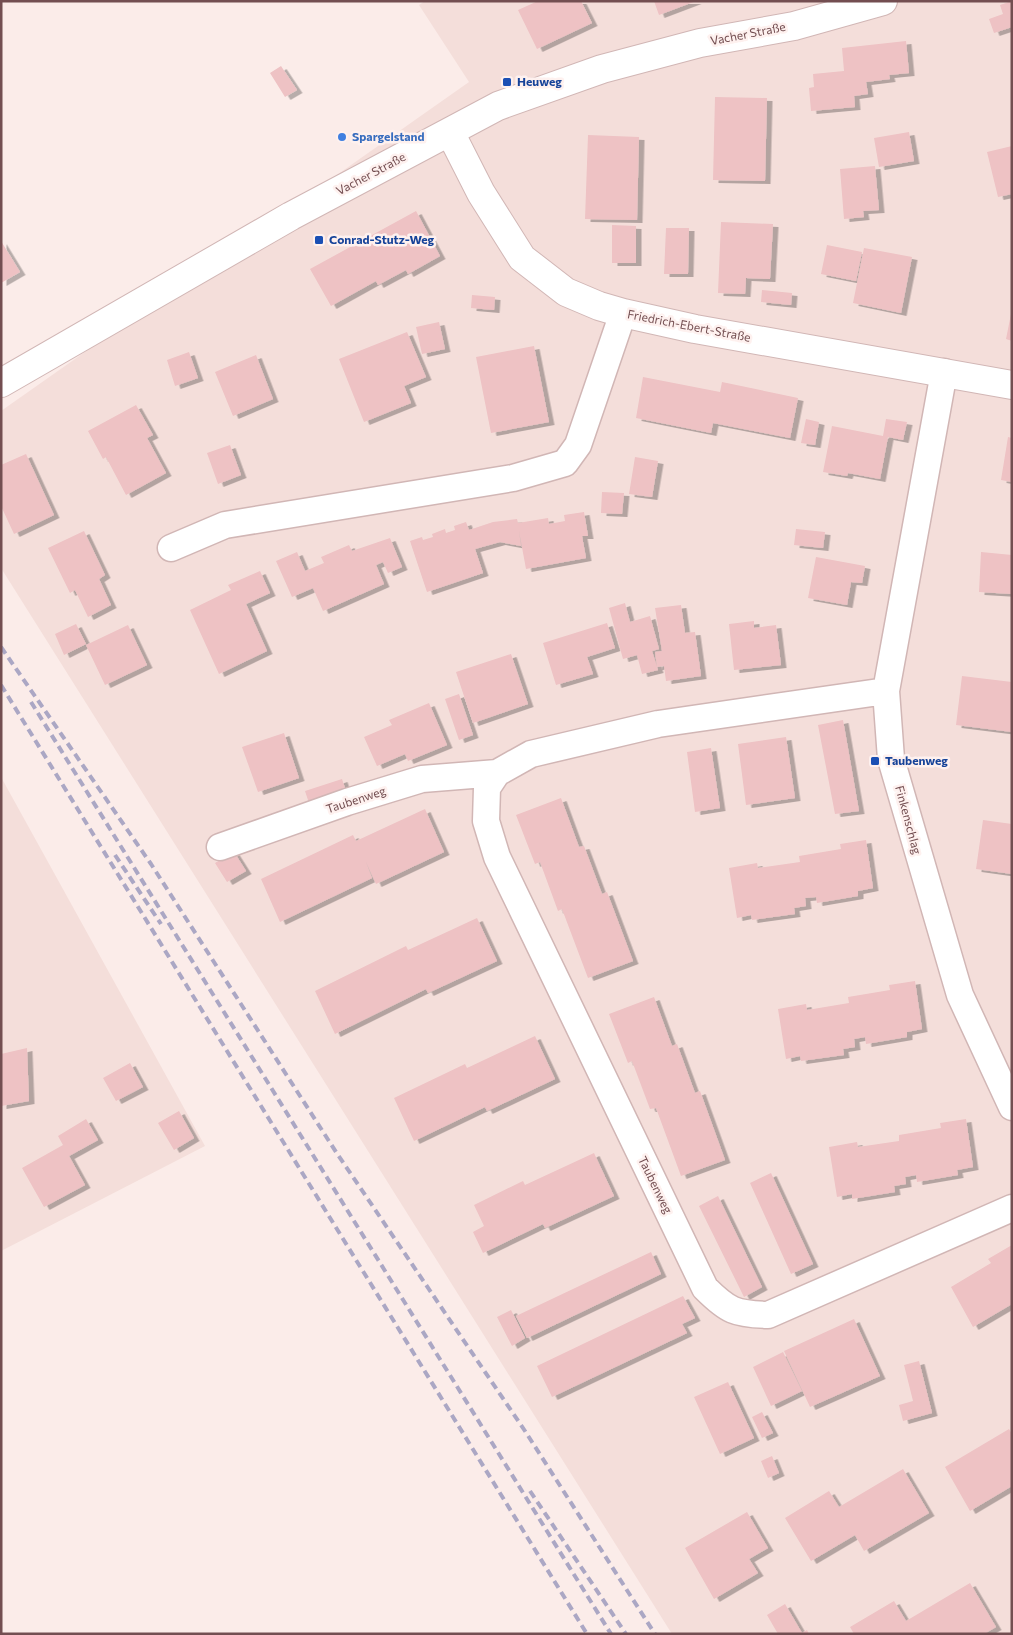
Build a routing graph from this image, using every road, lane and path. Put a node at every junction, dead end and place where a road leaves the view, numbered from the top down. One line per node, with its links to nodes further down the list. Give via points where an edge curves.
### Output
1 (884, 1): 2 (street, Vacher Straße, via 794,26 700,43 602,69 498,106)
2 (450, 132): 3 (street, Friedrich-Ebert-Straße, via 481,193 522,258 566,292); 5 (street, Vacher Straße, via 291,216)
3 (624, 313): 4 (street, Friedrich-Ebert-Straße, via 695,329); 7 (street, via 578,445 565,463 513,478 225,525)
4 (944, 372): 6 (street, Friedrich-Ebert-Straße); 8 (street, Finkenschlag)
5 (1, 383)
6 (1012, 385)
7 (170, 548)
8 (886, 691): 9 (street, Taubenweg, via 658,724 531,754); 11 (street, Finkenschlag, via 891,759 957,986)
9 (497, 773): 10 (street, Taubenweg, via 422,779); 12 (street, Taubenweg, via 487,788 486,821 497,857 705,1288 724,1307 746,1315 768,1315)
10 (220, 847)
11 (1012, 1107)
12 (1012, 1208)

